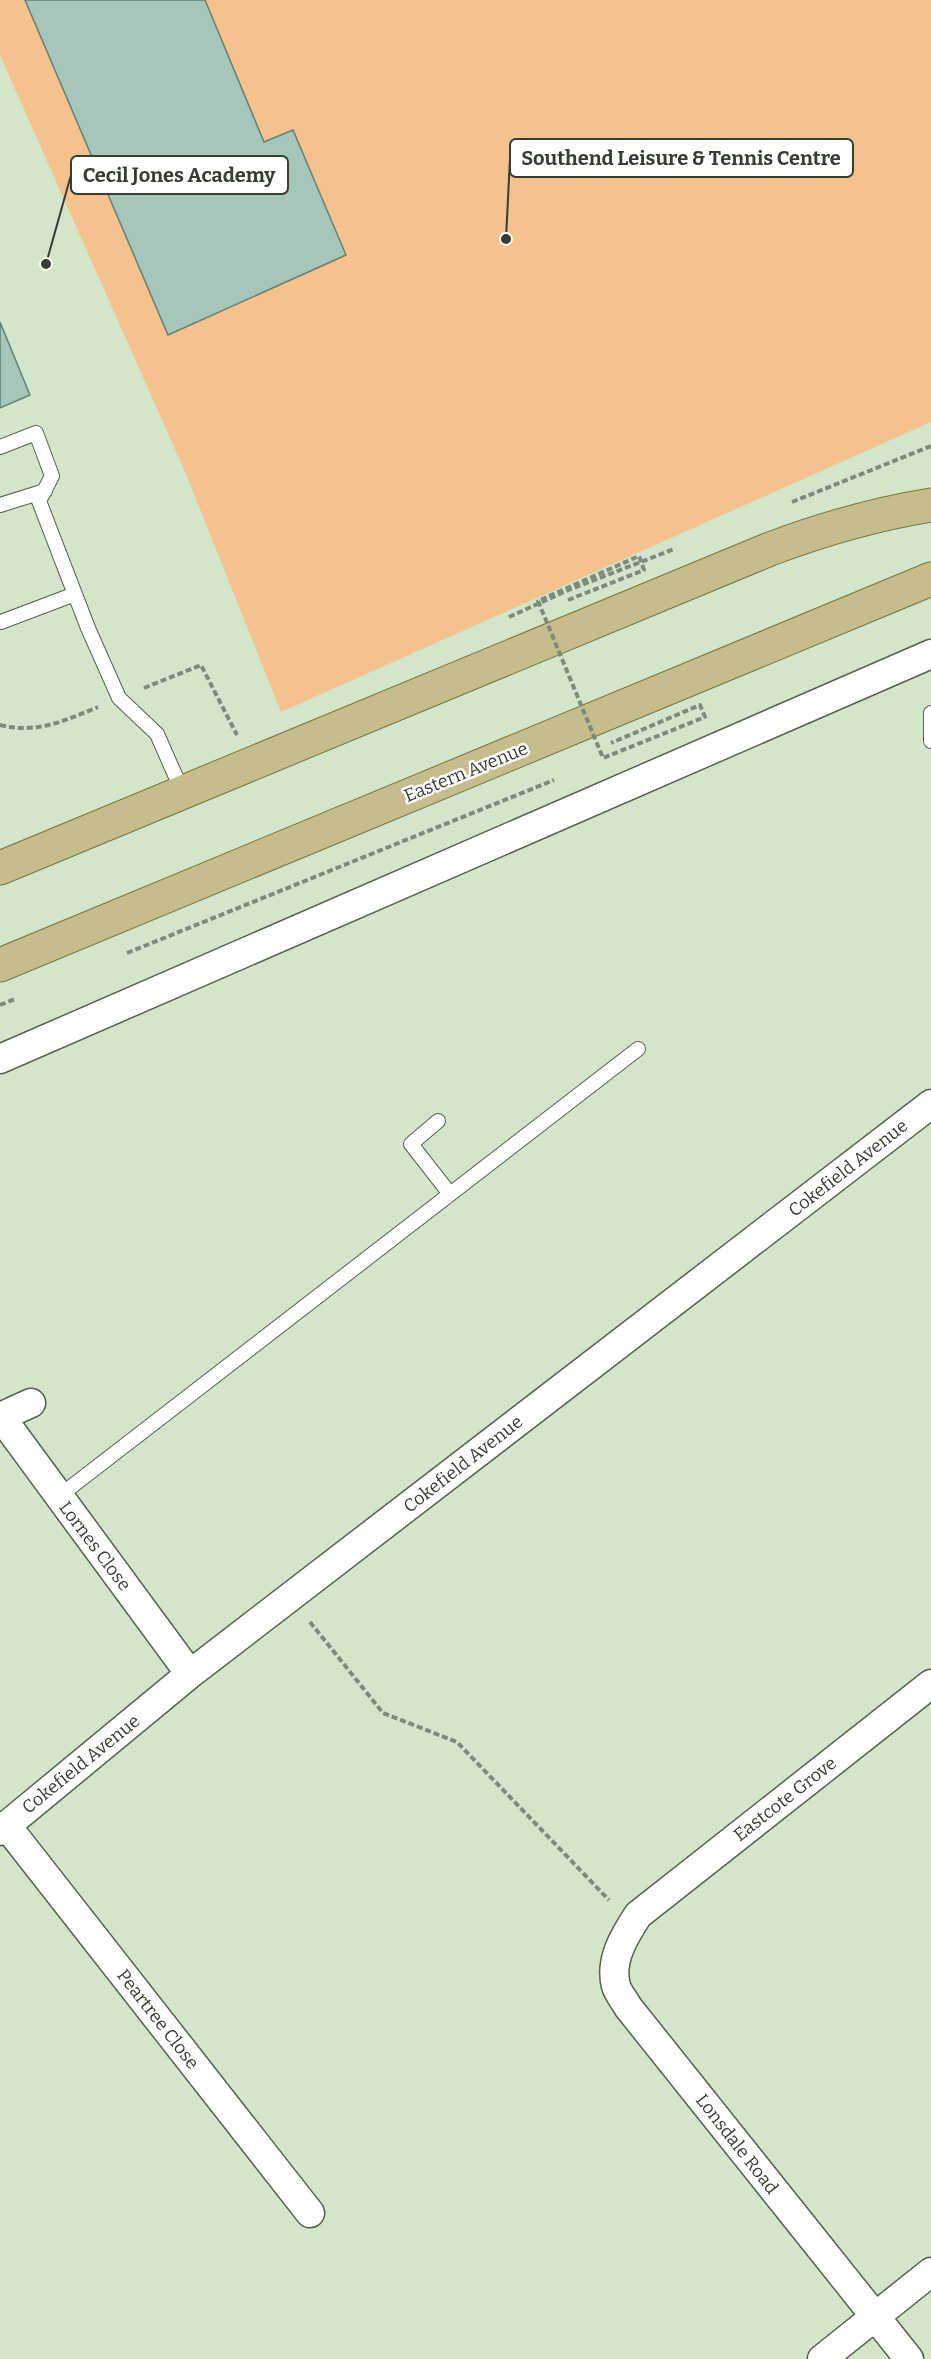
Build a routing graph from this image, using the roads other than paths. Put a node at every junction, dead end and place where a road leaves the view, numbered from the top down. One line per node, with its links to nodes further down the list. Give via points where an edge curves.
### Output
1 (0, 447): 2 (lane, via 36,433 52,476)
2 (45, 491): 3 (lane); 6 (lane, via 39,501)
3 (0, 505)
4 (931, 505): 11 (main road, via 883,512 770,549)
5 (931, 579): 13 (main road, Eastern Avenue)
6 (75, 594): 7 (lane); 11 (lane, via 119,698 157,734)
7 (1, 622)
8 (931, 654): 15 (street)
9 (931, 713): 10 (lane)
10 (931, 741)
11 (183, 793): 12 (main road)
12 (0, 868)
13 (0, 965)
14 (638, 1049): 18 (lane)
15 (0, 1059)
16 (931, 1104): 22 (street, Cokefield Avenue)
17 (438, 1121): 18 (lane, via 411,1144)
18 (450, 1194): 21 (lane)
19 (31, 1403): 20 (street, Lornes Close)
20 (1, 1417): 21 (street, Lornes Close)
21 (58, 1497): 22 (street, Lornes Close)
22 (190, 1674): 24 (street, Cokefield Avenue)
23 (931, 1684): 25 (street, Eastcote Grove)
24 (3, 1828): 26 (street, Peartree Close)
25 (635, 1919): 28 (street, Lonsdale Road, via 624,1936 615,1964 616,1986 628,2007)
26 (310, 2213)
27 (931, 2272): 28 (street)
28 (874, 2317): 29 (street); 30 (street, Lonsdale Road)
29 (822, 2359)
30 (909, 2359)

